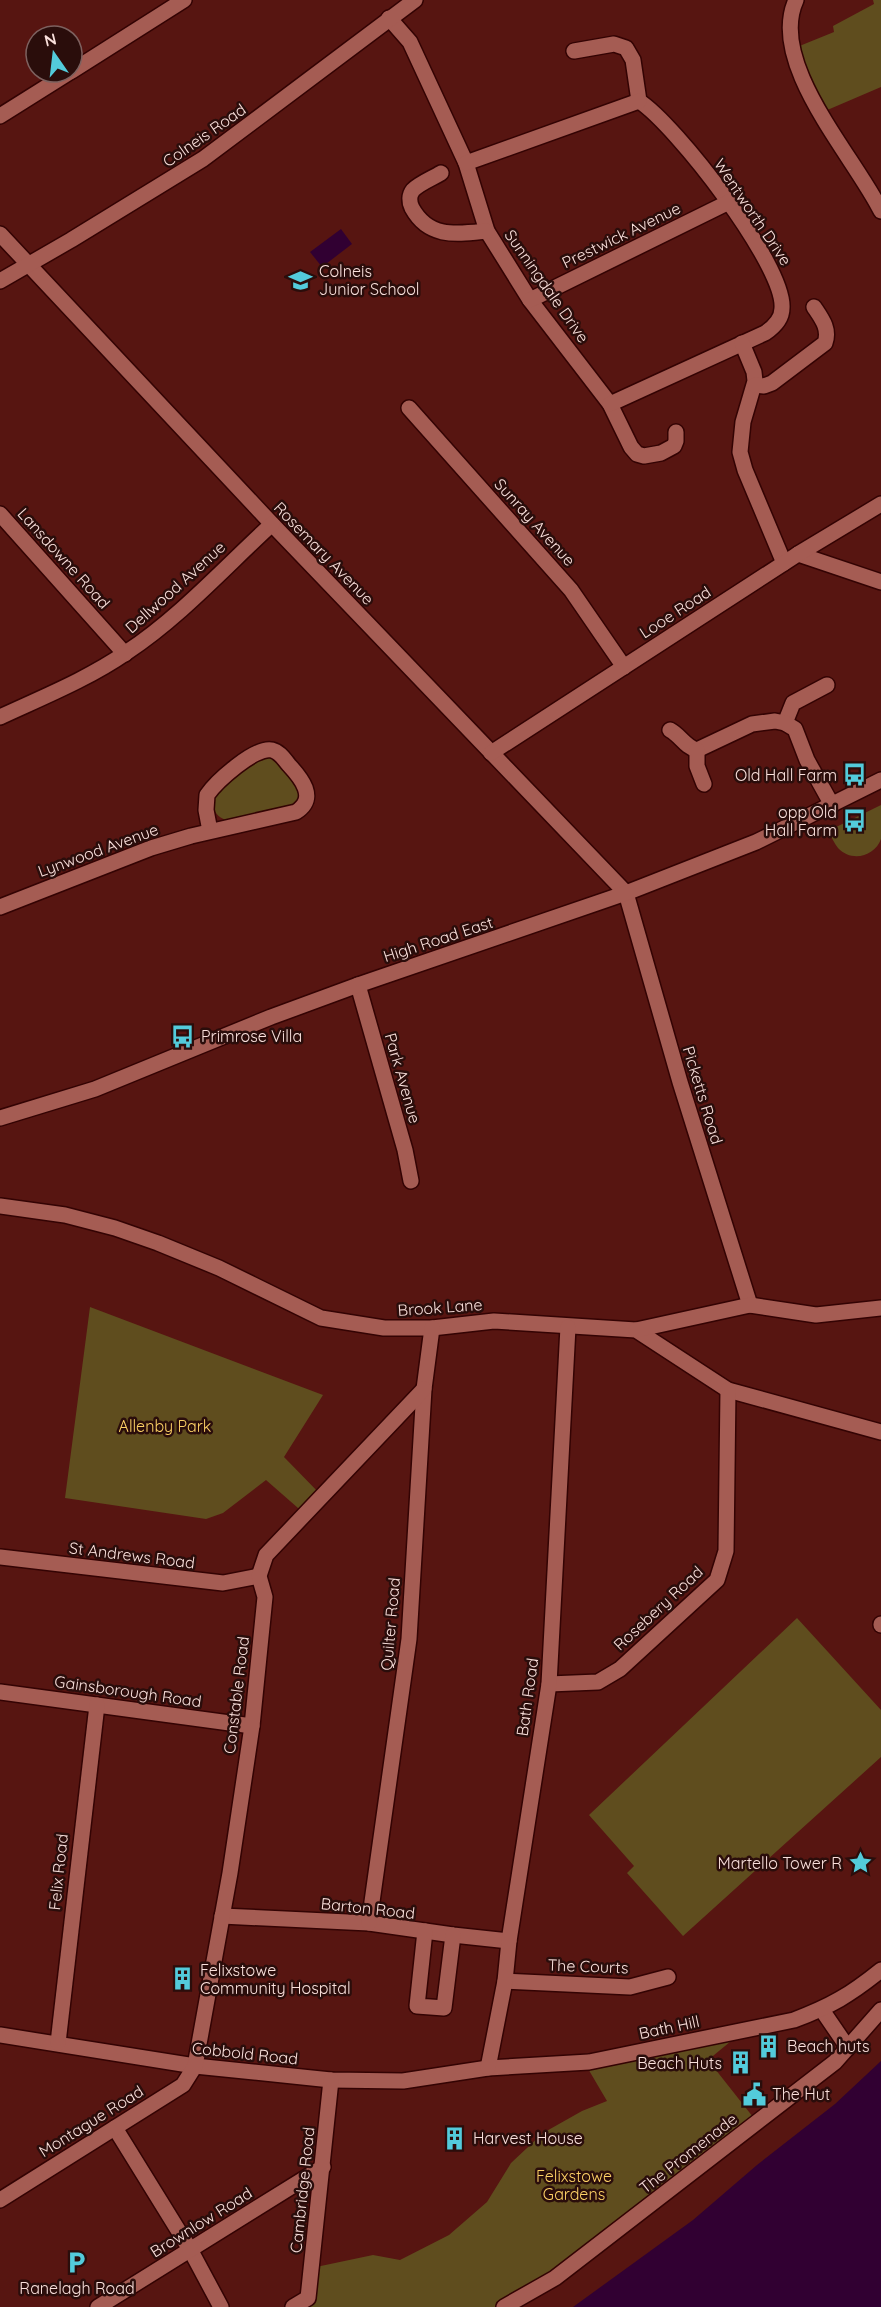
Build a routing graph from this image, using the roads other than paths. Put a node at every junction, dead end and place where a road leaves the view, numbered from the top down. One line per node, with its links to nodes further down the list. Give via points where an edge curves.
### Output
1 (184, 0): 6 (street)
2 (416, 0): 4 (street, Colneis Road)
3 (796, 0): 13 (street, via 790,17 790,37 802,75 819,111)
4 (388, 18): 10 (street, Sunningdale Drive, via 410,42); 16 (street, Colneis Road, via 196,164)
5 (574, 51): 8 (street, via 614,44 626,48 633,60)
6 (84, 63)
7 (50, 84): 9 (street)
8 (639, 101): 10 (street); 12 (street, Wentworth Drive, via 657,114)
9 (0, 116)
10 (466, 163): 14 (street, Sunningdale Drive)
11 (441, 173): 14 (street, via 412,191 414,211 429,227 445,234)
12 (729, 202): 18 (street, Prestwick Avenue); 20 (street, Wentworth Drive, via 776,277 782,301 781,315 774,326)
13 (881, 211)
14 (487, 231): 18 (street, Sunningdale Drive)
15 (0, 234): 16 (street, Rosemary Avenue)
16 (31, 264): 17 (street, Colneis Road); 27 (street, Rosemary Avenue)
17 (0, 281)
18 (530, 300): 22 (street, Sunningdale Drive)
19 (814, 307): 21 (street, via 825,325 825,343 772,383)
20 (742, 343): 21 (street); 22 (street, Wentworth Drive)
21 (755, 385): 29 (street, via 743,422 740,452)
22 (610, 404): 24 (street, Sunningdale Drive, via 640,456 669,450 676,441)
23 (409, 408): 32 (street, Sunray Avenue, via 571,590)
24 (676, 432)
25 (881, 504): 28 (street, Looe Road)
26 (0, 514): 31 (street, Lansdowne Road)
27 (272, 524): 31 (street, Dellwood Avenue, via 163,625); 38 (street, Rosemary Avenue)
28 (798, 554): 29 (street, Looe Road); 30 (street)
29 (784, 563): 32 (street, Looe Road)
30 (881, 582)
31 (125, 654): 34 (street, Dellwood Avenue)
32 (624, 667): 38 (street, Looe Road)
33 (827, 685): 35 (street, via 793,703)
34 (0, 717)
35 (785, 723): 37 (street, via 752,724); 41 (street, via 795,729)
36 (670, 730): 37 (street)
37 (697, 750): 40 (street, via 697,766)
38 (491, 753): 43 (street, Rosemary Avenue)
39 (881, 780): 41 (street, High Road East)
40 (704, 784)
41 (832, 806): 43 (street, High Road East, via 756,842)
42 (210, 831): 42 (street, Lynwood Avenue, via 207,795 259,751 277,752 303,780 306,801 296,812); 44 (street, Lynwood Avenue, via 139,852)
43 (626, 893): 45 (street, High Road East); 49 (street, Picketts Road)
44 (0, 907)
45 (358, 985): 46 (street, High Road East, via 95,1089); 47 (street, Park Avenue)
46 (0, 1118)
47 (411, 1181)
48 (0, 1206): 52 (street, Brook Lane, via 65,1215 158,1243 321,1318 384,1328)
49 (750, 1305): 50 (street, via 816,1315); 53 (street, Brook Lane)
50 (881, 1308)
51 (568, 1327): 52 (street, Brook Lane, via 494,1322); 53 (street, Brook Lane); 59 (street, Bath Road)
52 (432, 1328): 54 (street, Quilter Road)
53 (636, 1330): 55 (street)
54 (424, 1389): 58 (street, via 266,1555); 64 (street, Quilter Road, via 409,1639)
55 (728, 1390): 56 (street); 59 (street, Rosebery Road, via 726,1551 717,1580 620,1669 598,1682)
56 (881, 1432)
57 (0, 1557): 58 (street, St Andrews Road, via 223,1583)
58 (259, 1576): 62 (street, Constable Road, via 265,1597)
59 (549, 1684): 67 (street, Bath Road)
60 (0, 1692): 61 (street, Gainsborough Road)
61 (97, 1705): 62 (street, Gainsborough Road); 74 (street, Felix Road)
62 (252, 1726): 63 (street, Constable Road)
63 (222, 1916): 64 (street, Barton Road); 76 (street, Constable Road)
64 (369, 1923): 65 (street, Barton Road)
65 (424, 1931): 66 (street, Barton Road); 66 (street, via 417,2006 444,2008)
66 (453, 1935): 67 (street, Barton Road)
67 (509, 1941): 70 (street, Bath Road)
68 (881, 1970): 71 (street, Bath Hill, via 851,1994)
69 (668, 1977): 70 (street, The Courts, via 630,1988)
70 (505, 1980): 77 (street, Bath Road)
71 (822, 2010): 75 (street); 77 (street, Bath Hill, via 794,2020 589,2062)
72 (881, 2010): 75 (street, The Promenade)
73 (0, 2035): 74 (street, Cobbold Road)
74 (58, 2043): 76 (street, Cobbold Road)
75 (848, 2048): 86 (street, The Promenade, via 555,2278)
76 (195, 2066): 78 (street, Cobbold Road); 79 (street, Montague Road, via 183,2085)
77 (488, 2068): 78 (street, Cobbold Road, via 403,2081)
78 (331, 2080): 80 (street, Cambridge Road)
79 (115, 2128): 81 (street, Montague Road); 82 (street)
80 (323, 2167): 82 (street, Brownlow Road); 83 (street, Cambridge Road, via 308,2298)
81 (0, 2200)
82 (191, 2251): 84 (street, Brownlow Road); 85 (street)
83 (298, 2304)
84 (98, 2307)
85 (221, 2307)
86 (504, 2307)

